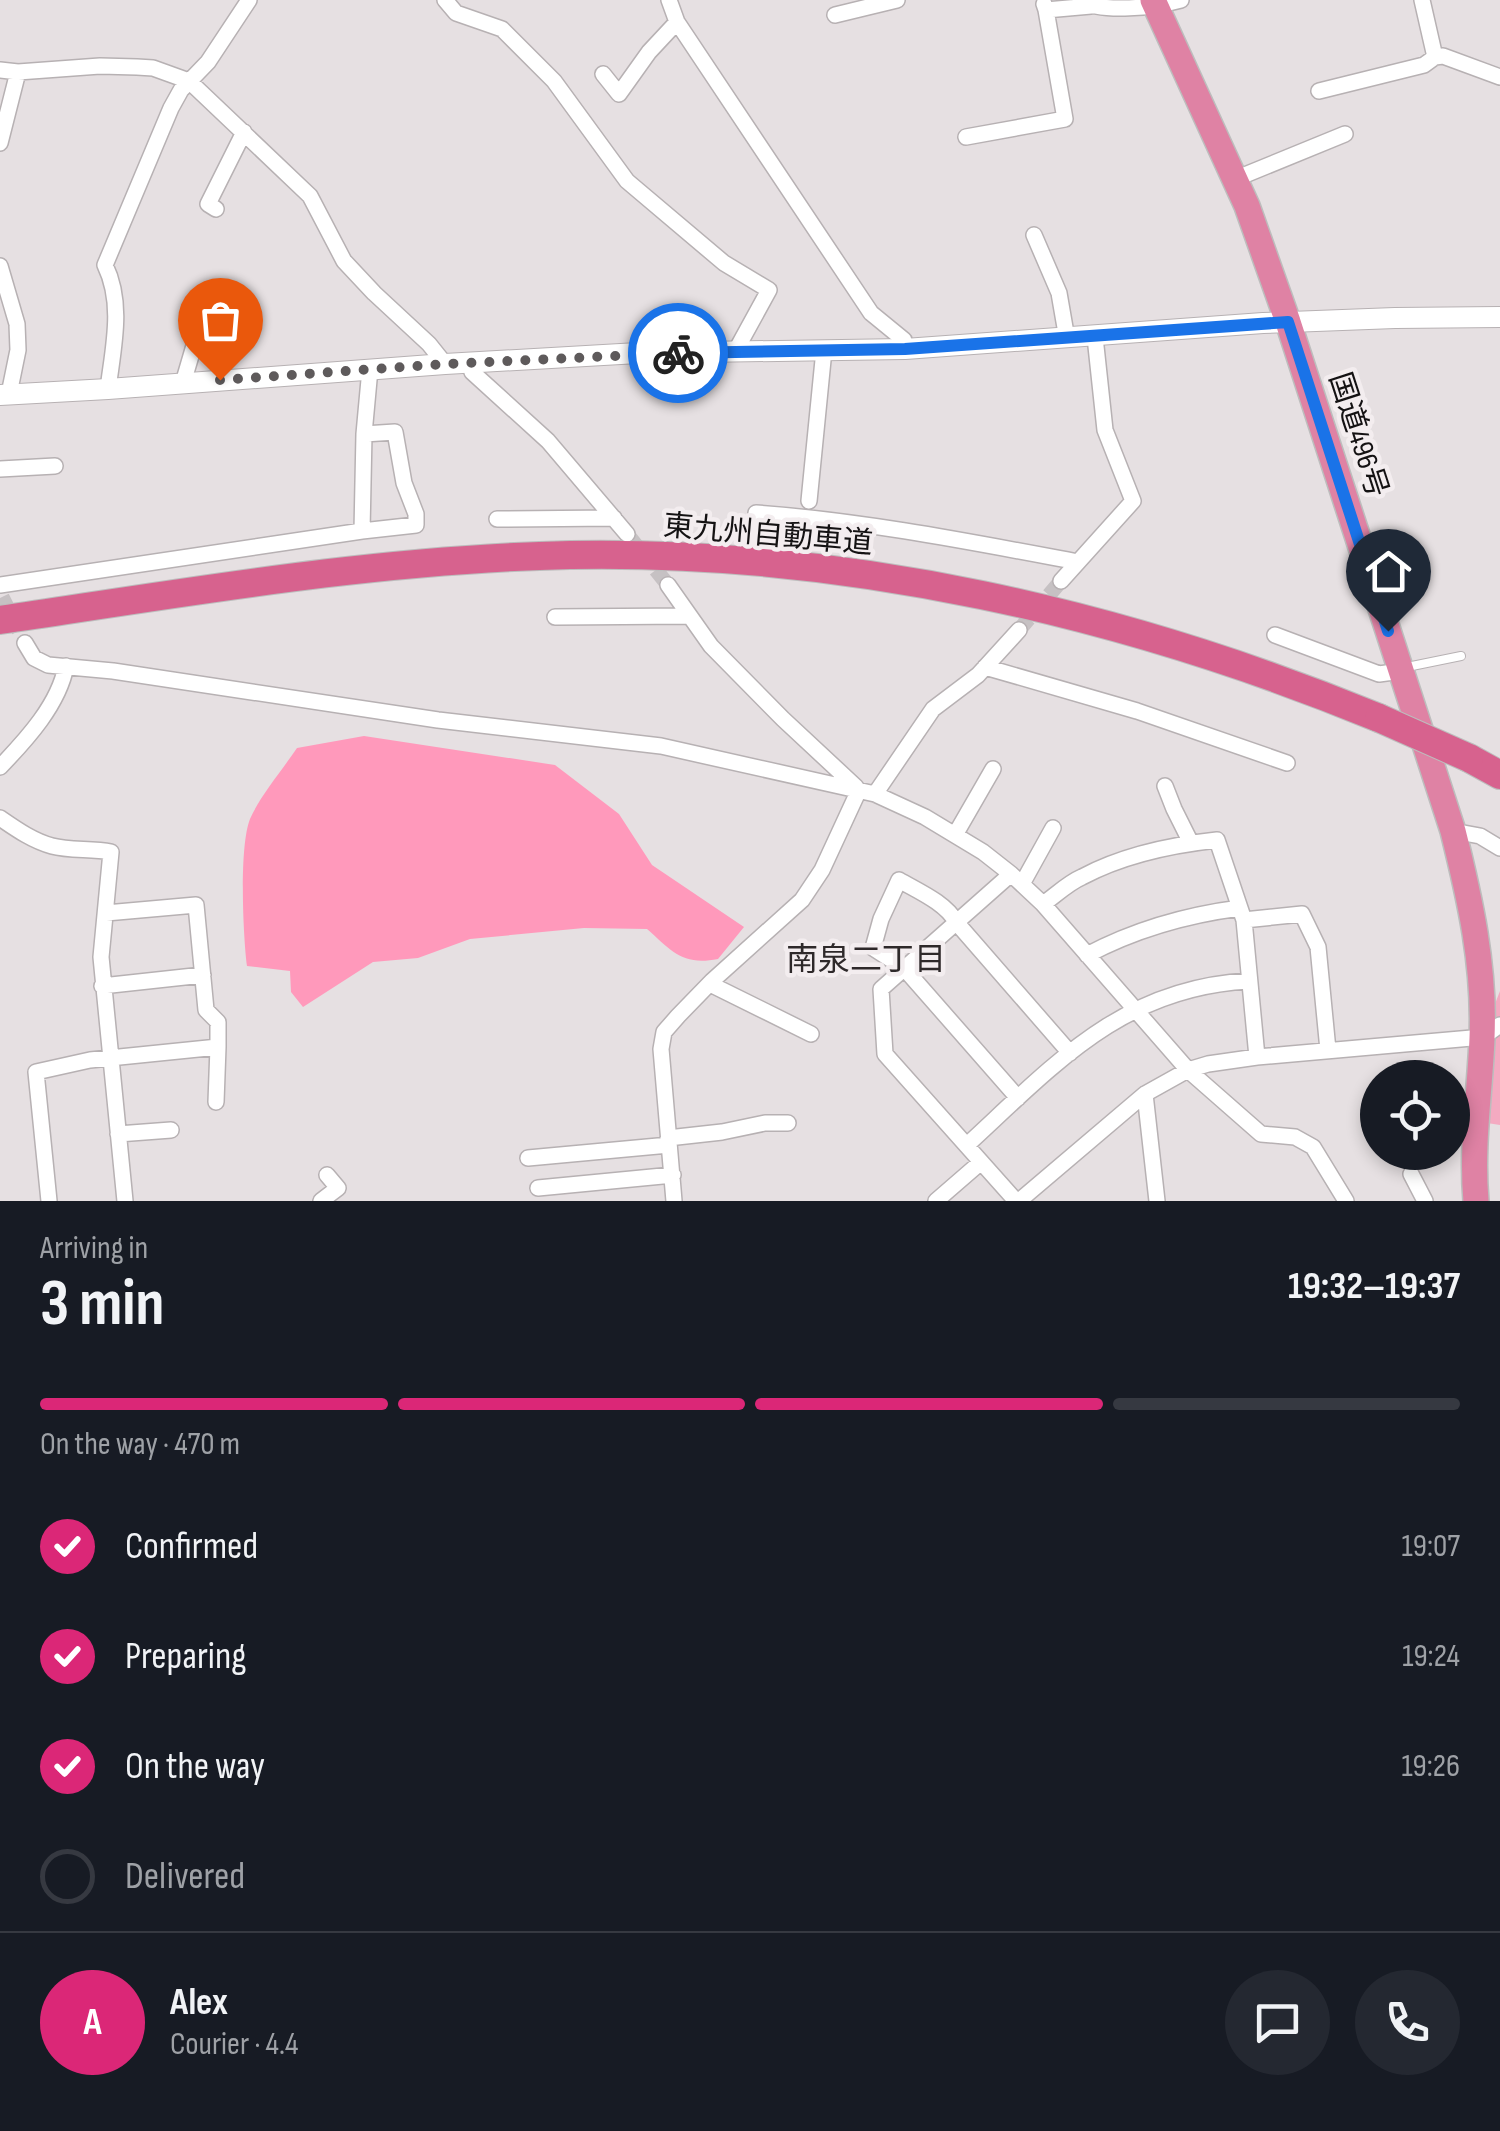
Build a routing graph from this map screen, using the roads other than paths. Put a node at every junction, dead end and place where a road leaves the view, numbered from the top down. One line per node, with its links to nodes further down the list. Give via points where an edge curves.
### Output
1 (249, 0): 17 (street)
2 (444, 0): 34 (street, via 456,13 502,29 554,81 627,182 724,263 769,290)
3 (669, 0): 11 (street)
4 (898, 0): 10 (street)
5 (1181, 0): 8 (street)
6 (1422, 0): 12 (street)
7 (1086, 3): 8 (street); 9 (street)
8 (1154, 3): 23 (highway, 国道496号)
9 (1044, 5): 21 (street, via 1065,119)
10 (834, 14)
11 (676, 22): 15 (street, via 618,94); 32 (street, via 871,313 904,340)
12 (1435, 58): 16 (street); 18 (street)
13 (0, 70): 14 (street)
14 (18, 72): 17 (street, via 137,67); 22 (street)
15 (602, 74)
16 (1500, 77)
17 (189, 80): 19 (street); 39 (street, via 105,265 117,307)
18 (1318, 91)
19 (244, 132): 24 (street); 36 (street, via 310,196 344,260)
20 (1345, 134): 23 (street)
21 (966, 136)
22 (0, 144)
23 (1235, 179): 29 (highway, 国道496号)
24 (207, 204)
25 (1034, 235): 31 (street, via 1059,293)
26 (0, 266): 40 (street, via 18,350)
27 (203, 315): 38 (street)
28 (1500, 317): 29 (main road)
29 (1288, 322): 30 (main road); 62 (highway, 国道496号)
30 (1095, 337): 31 (main road); 50 (street, via 1105,430 1134,501)
31 (1067, 339): 32 (main road)
32 (905, 349): 33 (main road)
33 (824, 350): 34 (main road); 44 (street)
34 (736, 352): 35 (main road)
35 (469, 362): 36 (main road); 46 (street)
36 (446, 364): 37 (main road)
37 (370, 369): 38 (main road); 41 (street)
38 (183, 384): 39 (main road)
39 (108, 389): 40 (main road)
40 (4, 394)
41 (364, 434): 48 (street); 48 (street, via 395,432 416,525)
42 (55, 466): 43 (street)
43 (0, 469)
44 (809, 501)
45 (756, 513): 50 (street, via 906,529)
46 (614, 518): 47 (street); 49 (street)
47 (497, 519)
48 (362, 531): 53 (street)
49 (627, 534)
50 (1078, 562): 51 (street)
51 (1061, 581)
52 (668, 585): 54 (street)
53 (0, 599): 66 (highway, 東九州自動車道, bridge, via 571,555 832,570 998,598 1202,652 1297,684)
54 (690, 616): 55 (street); 68 (street, via 783,719)
55 (555, 617)
56 (1018, 630): 61 (street)
57 (1275, 635): 62 (street, via 1379,674)
58 (24, 644): 60 (street, via 34,658)
59 (1461, 656): 62 (lane)
60 (66, 666): 64 (street, via 63,683 32,732); 68 (street, via 661,746)
61 (985, 667): 63 (street, via 1137,710); 68 (street, via 933,709)
62 (1400, 670): 71 (highway, 国道496号)
63 (1287, 763)
64 (0, 767)
65 (993, 769): 72 (street)
66 (1500, 775)
67 (1165, 786): 73 (street)
68 (867, 792): 72 (street); 84 (street, via 802,900)
69 (0, 818): 77 (street, via 55,847 111,852)
70 (1052, 828): 75 (street)
71 (1453, 830): 74 (street); 87 (highway, 国道496号)
72 (955, 835): 75 (street)
73 (1191, 844): 76 (street, via 1080,877); 78 (street, via 1217,840)
74 (1500, 848)
75 (1017, 879): 76 (street); 79 (street)
76 (1044, 904): 80 (street)
77 (106, 913): 82 (street, via 196,905); 85 (street)
78 (1242, 914): 80 (street, via 1208,912 1137,931); 83 (street); 90 (street, via 1302,914 1318,947)
79 (956, 922): 81 (street); 81 (street, via 899,880 873,948); 91 (street)
80 (1088, 956): 86 (street)
81 (904, 968): 96 (street); 102 (street, via 881,989 885,1054)
82 (203, 975): 85 (street); 89 (street, via 206,1010 218,1022)
83 (1249, 981): 86 (street, via 1192,988); 92 (street)
84 (710, 984): 88 (street); 101 (street, via 661,1041)
85 (102, 986): 93 (street)
86 (1134, 1009): 91 (street); 94 (street)
87 (1491, 1031): 90 (street); 121 (highway, 国道496号, via 1474,1155)
88 (811, 1034)
89 (218, 1047): 93 (street); 97 (street)
90 (1328, 1050): 92 (street)
91 (1070, 1053): 96 (street)
92 (1257, 1057): 94 (street)
93 (110, 1059): 100 (street); 112 (street, via 36,1072)
94 (1188, 1070): 95 (street); 119 (street, via 1261,1134 1314,1146)
95 (1145, 1094): 111 (street); 117 (street)
96 (1018, 1098): 102 (street)
97 (216, 1102)
98 (788, 1122): 101 (street)
99 (171, 1130): 100 (street)
100 (118, 1134): 113 (street)
101 (669, 1141): 103 (street); 106 (street)
102 (968, 1145): 105 (street)
103 (599, 1151): 104 (street); 109 (street)
104 (528, 1158)
105 (981, 1162): 116 (street); 117 (street)
106 (674, 1174): 109 (street); 115 (street)
107 (1411, 1174): 120 (street)
108 (326, 1175): 114 (street, via 338,1188)
109 (602, 1182): 110 (street)
110 (538, 1188)
111 (1156, 1194): 118 (street)
112 (49, 1201)
113 (125, 1201)
114 (321, 1201)
115 (674, 1201)
116 (936, 1201)
117 (1018, 1201)
118 (1140, 1201)
119 (1346, 1201)
120 (1425, 1201)
121 (1476, 1201)

